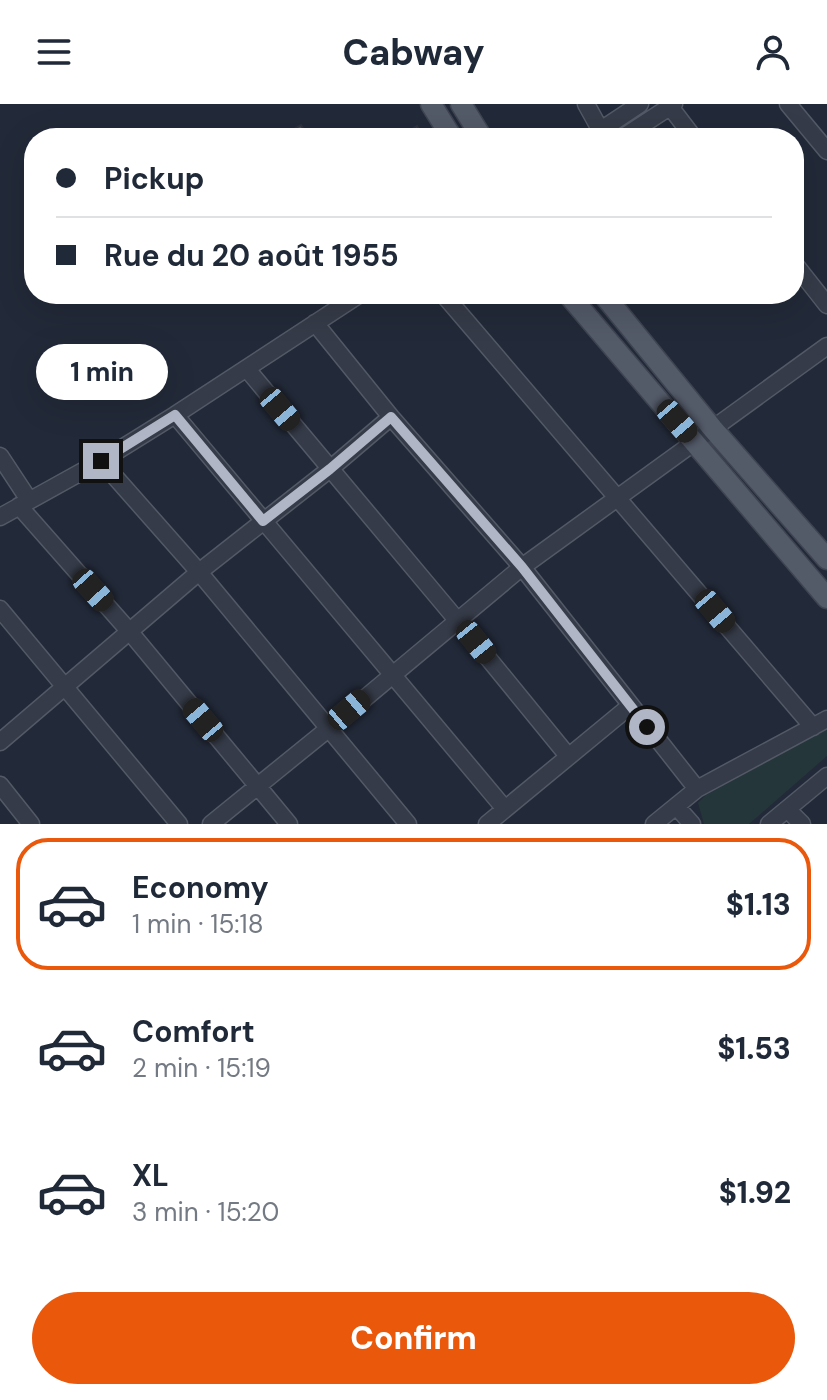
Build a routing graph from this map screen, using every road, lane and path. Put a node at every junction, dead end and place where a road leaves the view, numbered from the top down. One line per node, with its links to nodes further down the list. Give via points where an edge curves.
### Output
1 (431, 104): 7 (main road)
2 (461, 104): 8 (main road)
3 (586, 104): 9 (street)
4 (640, 104): 10 (street)
5 (788, 104): 13 (street)
6 (671, 105): 11 (street); 12 (street)
7 (446, 128)
8 (476, 128)
9 (593, 128)
10 (604, 128)
11 (637, 128)
12 (687, 128)
13 (827, 151)
14 (804, 276): 19 (street)
15 (344, 304): 20 (street)
16 (452, 304): 30 (street)
17 (577, 304): 26 (main road)
18 (611, 304): 25 (main road)
19 (827, 305)
20 (315, 323): 22 (street); 24 (street)
21 (827, 346): 25 (street)
22 (247, 369): 23 (street); 29 (street)
23 (175, 415): 28 (street); 33 (street)
24 (391, 417): 29 (street); 35 (street)
25 (713, 429): 26 (street); 34 (main road)
26 (694, 442): 30 (street); 37 (main road)
27 (0, 456): 31 (street)
28 (101, 461): 31 (street); 36 (street)
29 (330, 469): 33 (street); 39 (street)
30 (617, 496): 35 (street); 44 (street)
31 (24, 503): 32 (street); 40 (street)
32 (0, 517)
33 (263, 521): 36 (street); 41 (street)
34 (827, 559)
35 (522, 567): 39 (street); 43 (street)
36 (199, 572): 40 (street); 45 (street)
37 (827, 598)
38 (0, 609): 42 (street)
39 (457, 620): 41 (street); 47 (street)
40 (130, 632): 42 (street); 50 (street)
41 (392, 673): 45 (street); 53 (street)
42 (66, 687): 46 (street); 56 (street)
43 (630, 706): 47 (street); 51 (street)
44 (820, 723): 51 (street)
45 (328, 729): 50 (street); 59 (street)
46 (0, 742)
47 (568, 756): 53 (street)
48 (827, 776): 54 (street)
49 (0, 785): 55 (street)
50 (258, 786): 57 (street); 58 (street)
51 (697, 789): 52 (street)
52 (676, 806): 61 (street); 62 (street)
53 (505, 809): 60 (street)
54 (787, 809): 63 (street); 64 (street)
55 (31, 824)
56 (179, 824)
57 (211, 824)
58 (289, 824)
59 (408, 824)
60 (487, 824)
61 (654, 824)
62 (692, 824)
63 (769, 824)
64 (802, 824)

